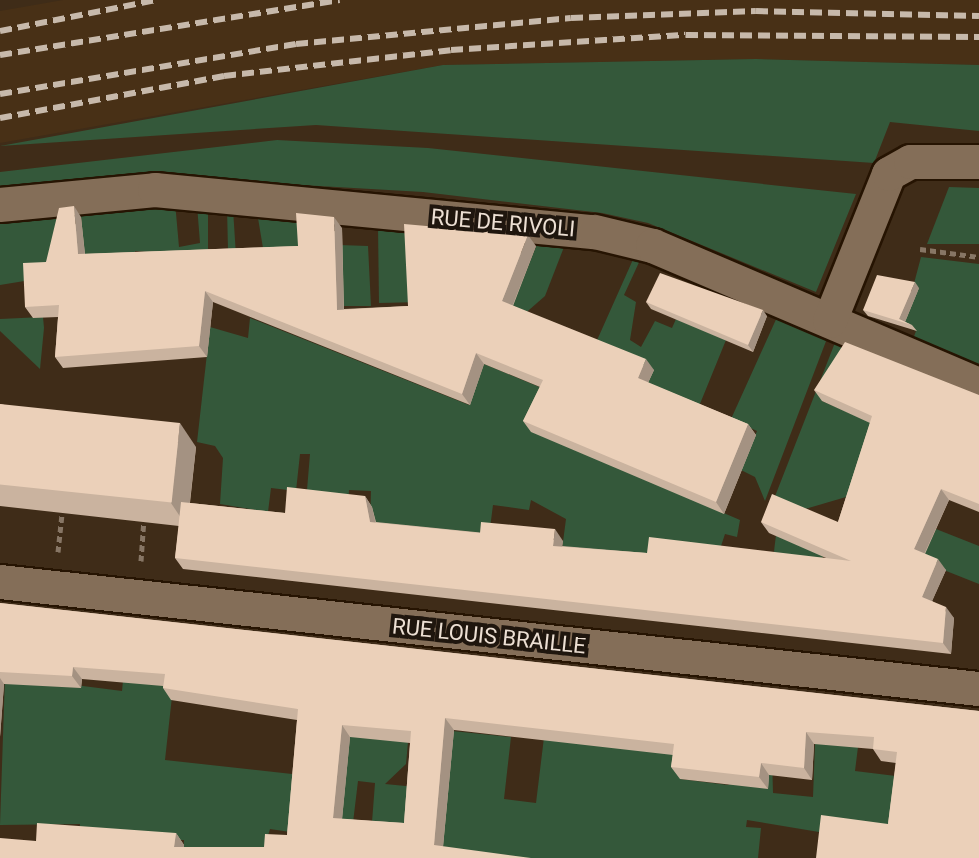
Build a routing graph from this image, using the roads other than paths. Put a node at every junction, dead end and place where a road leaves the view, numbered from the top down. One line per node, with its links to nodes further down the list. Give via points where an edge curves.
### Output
1 (979, 162): 3 (street, via 911,162 889,174)
2 (0, 205): 3 (street, RUE DE RIVOLI, via 155,190 595,232 653,246)
3 (830, 321): 4 (street, RUE DE RIVOLI)
4 (979, 385)
5 (0, 582): 6 (street, RUE LOUIS BRAILLE)
6 (979, 689)

